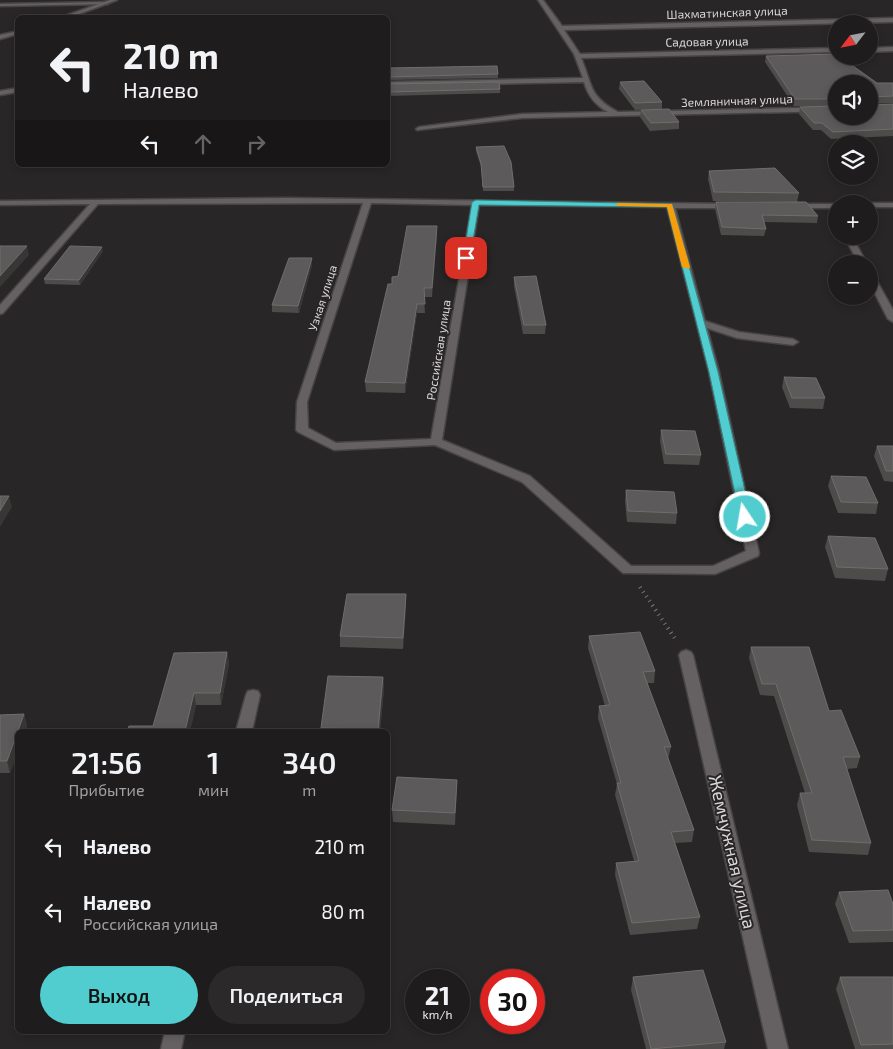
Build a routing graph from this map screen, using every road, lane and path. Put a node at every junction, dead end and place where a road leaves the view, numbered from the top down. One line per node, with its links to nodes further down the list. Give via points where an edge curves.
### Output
1 (115, 0): 3 (street)
2 (540, 0): 7 (street)
3 (106, 3): 4 (street); 5 (street)
4 (0, 5)
5 (70, 15)
6 (893, 20): 7 (street, Шахматинская улица)
7 (562, 28): 13 (street)
8 (15, 33): 9 (street)
9 (0, 37)
10 (893, 49): 12 (street)
11 (828, 50): 13 (street, Садовая улица)
12 (878, 50)
13 (578, 56): 14 (street)
14 (586, 80): 15 (street); 19 (street, via 592,96 601,107)
15 (390, 84)
16 (15, 90): 17 (street)
17 (0, 93)
18 (828, 109): 19 (street, Земляничная улица)
19 (619, 115): 20 (street, Земляничная улица, via 522,116)
20 (420, 129)
21 (368, 200): 22 (street); 23 (street); 36 (street, Узкая улица, via 302,402 302,430 334,447)
22 (97, 201): 24 (street); 32 (street)
23 (476, 202): 25 (street); 36 (street, Российская улица)
24 (0, 203)
25 (670, 205): 27 (street); 34 (street)
26 (893, 205): 30 (street)
27 (739, 206)
28 (785, 206): 29 (street)
29 (828, 206)
30 (878, 206)
31 (878, 291): 33 (street)
32 (0, 311)
33 (893, 319)
34 (700, 322): 35 (street, via 736,335); 37 (street, via 753,553 715,570)
35 (793, 342)
36 (436, 442): 37 (street, via 526,479)
37 (628, 570): 38 (path)
38 (686, 655): 43 (street, Жемчужная улица)
39 (252, 695): 40 (street)
40 (244, 729)
41 (174, 1034): 42 (street)
42 (171, 1049)
43 (778, 1049)

